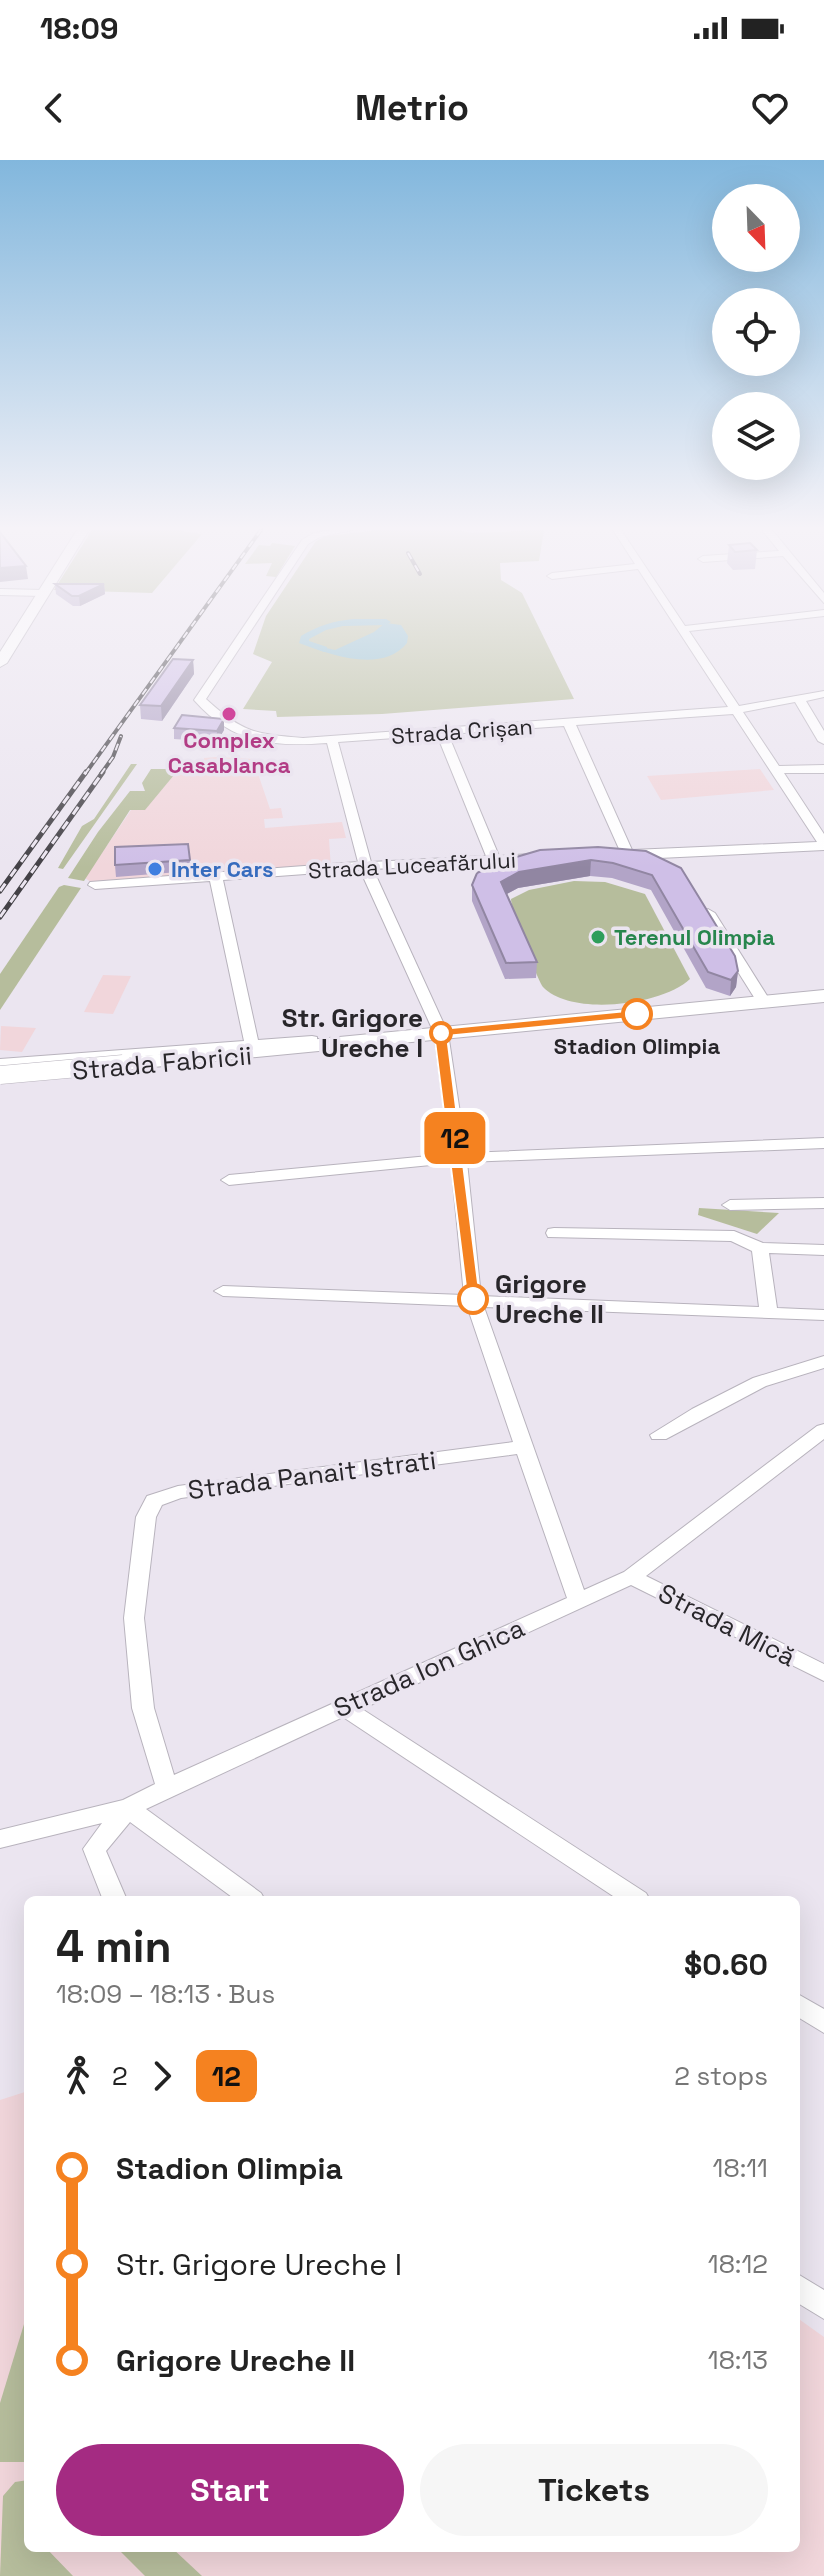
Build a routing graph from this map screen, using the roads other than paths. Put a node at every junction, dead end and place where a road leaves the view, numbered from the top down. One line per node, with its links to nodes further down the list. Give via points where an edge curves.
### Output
1 (15, 643): 4 (main road)
2 (238, 643): 10 (street, Strada Crișan, via 200,700 252,737)
3 (692, 643): 7 (street)
4 (0, 663)
5 (824, 694): 6 (street, Strada Crișan)
6 (799, 699): 7 (street, Strada Crișan); 11 (street)
7 (735, 710): 8 (street, Strada Crișan); 13 (street)
8 (569, 723): 9 (street, Strada Crișan); 16 (street)
9 (442, 733): 10 (street, Strada Crișan); 19 (street)
10 (332, 740): 20 (street)
11 (824, 741)
12 (824, 769): 13 (street)
13 (775, 770): 14 (street)
14 (824, 845): 15 (street)
15 (672, 851): 16 (street); 16 (street, via 681,869)
16 (627, 853): 17 (street)
17 (613, 854)
18 (539, 858): 19 (street, Strada Luceafărului)
19 (494, 860): 20 (street, Strada Luceafărului)
20 (367, 866): 21 (street, Strada Luceafărului); 26 (street)
21 (216, 877): 22 (street, Strada Luceafărului); 28 (street)
22 (95, 885)
23 (697, 895): 25 (street)
24 (824, 996): 25 (main road, Strada Fabricii)
25 (764, 1002): 26 (main road, Strada Fabricii)
26 (441, 1033): 27 (main road, Strada Fabricii); 31 (street)
27 (418, 1034): 28 (street, Strada Fabricii); 29 (main road, Strada Fabricii, bridge); 29 (street, Strada Fabricii, via 397,1042)
28 (252, 1045): 29 (street, Strada Fabricii)
29 (1, 1074)
30 (824, 1143): 31 (street)
31 (458, 1158): 32 (street); 39 (street)
32 (229, 1180)
33 (824, 1203): 34 (street)
34 (730, 1205)
35 (554, 1233): 36 (street, via 734,1236)
36 (760, 1248): 37 (street); 40 (street)
37 (824, 1250)
38 (223, 1291): 39 (street)
39 (473, 1299): 40 (street); 45 (street)
40 (769, 1313): 41 (street)
41 (824, 1315)
42 (824, 1362): 44 (street, via 770,1378)
43 (824, 1430): 46 (street, Strada Ion Ghica)
44 (659, 1435)
45 (524, 1447): 47 (street); 50 (street, Strada Panait Istrati, via 178,1492 154,1501 146,1517 134,1618 143,1708)
46 (631, 1577): 47 (street, Strada Ion Ghica); 48 (street, Strada Mică)
47 (578, 1601): 49 (street, Strada Ion Ghica)
48 (824, 1673)
49 (343, 1707): 50 (street, Strada Ion Ghica); 55 (street)
50 (167, 1788): 51 (street, Strada Ion Ghica)
51 (128, 1808): 52 (street, Strada Ion Ghica); 53 (street, via 94,1849); 54 (street)
52 (0, 1839)
53 (113, 1896)
54 (248, 1896)
55 (632, 1896)
56 (800, 2006): 57 (street)
57 (824, 2022)
58 (800, 2289): 59 (street)
59 (824, 2306)

